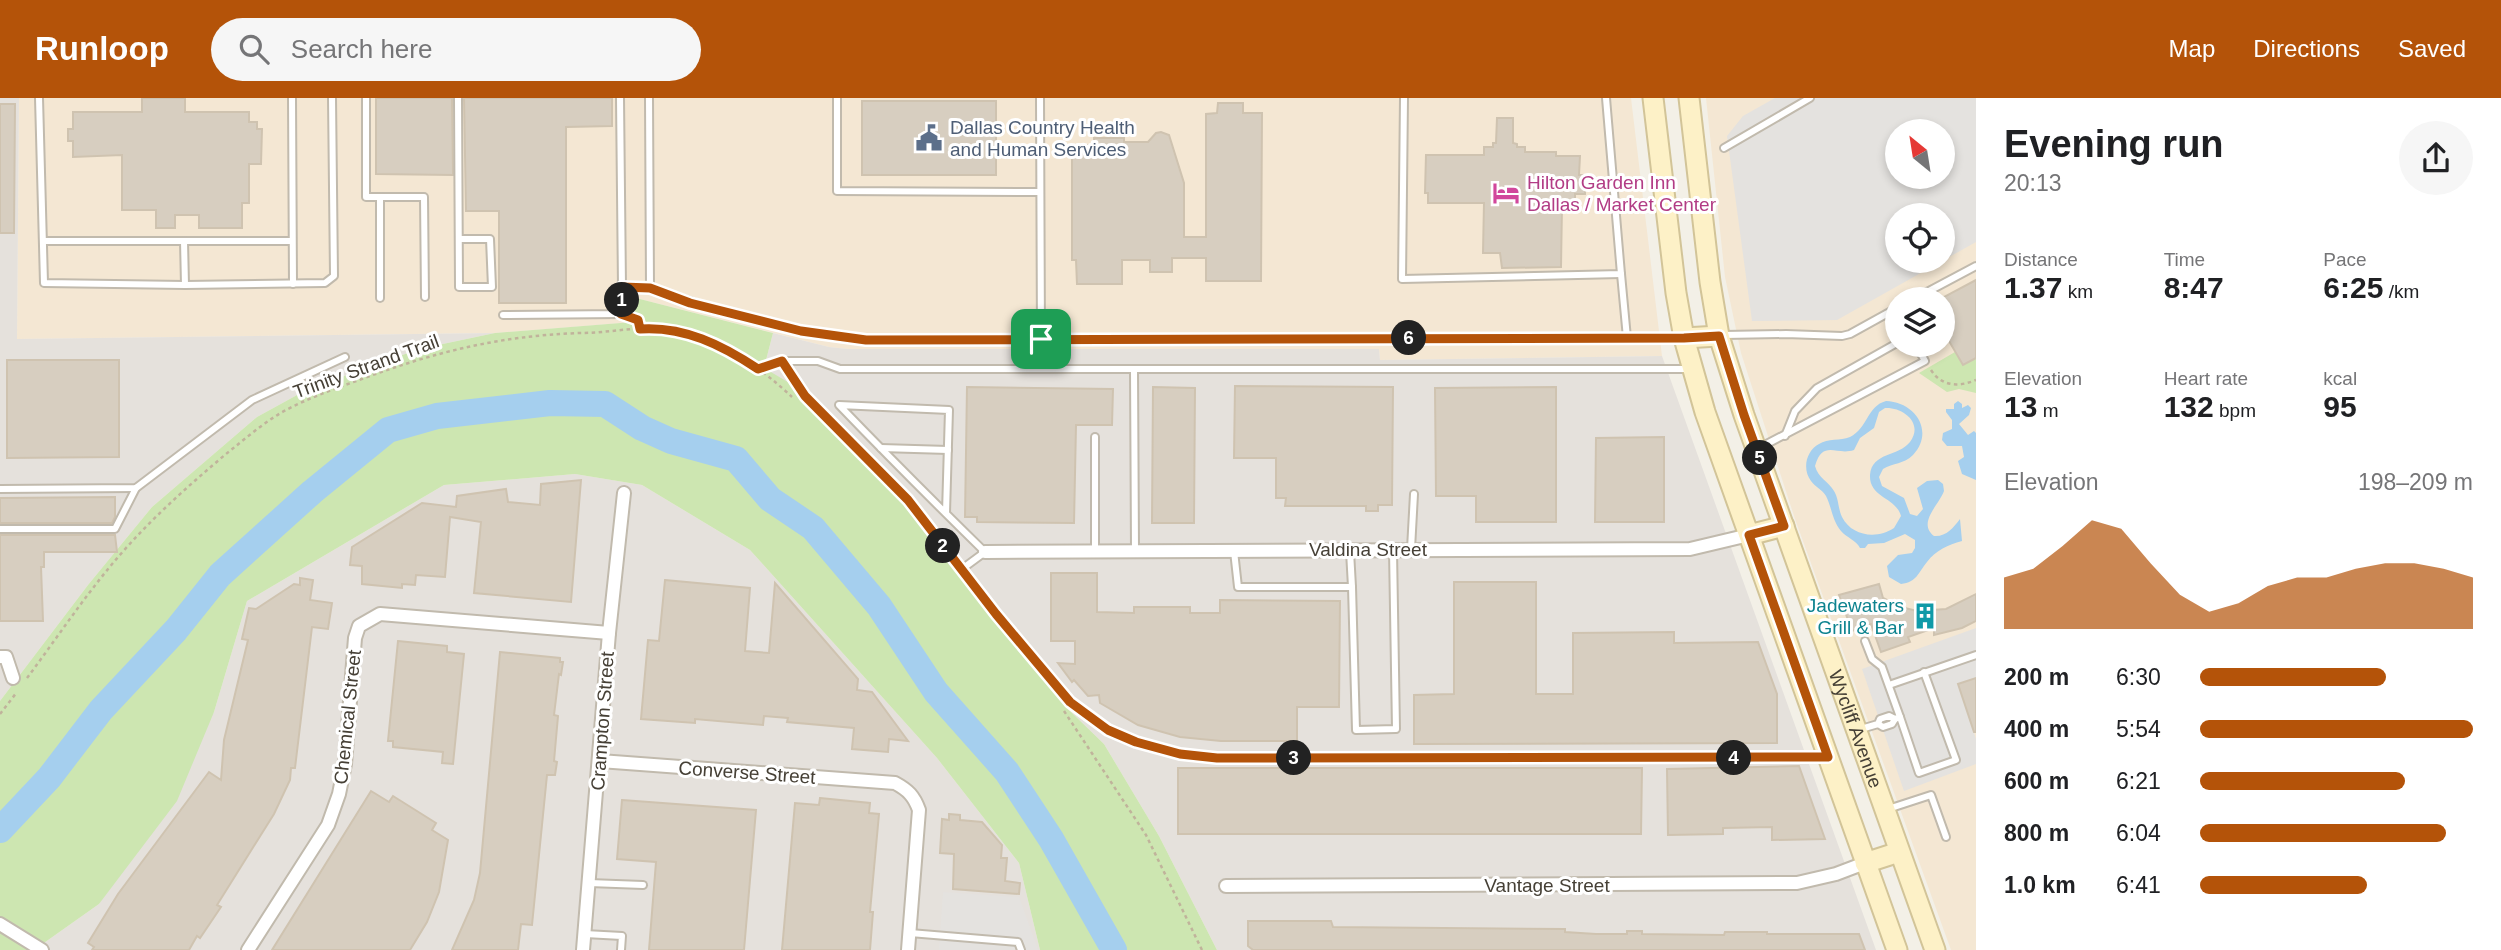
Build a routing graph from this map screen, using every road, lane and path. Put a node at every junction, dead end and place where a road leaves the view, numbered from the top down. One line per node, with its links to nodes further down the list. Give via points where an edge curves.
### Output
1 (39, 98): 19 (lane)
2 (292, 98): 21 (lane)
3 (332, 98): 24 (lane, via 334,276 325,282)
4 (366, 98): 17 (lane, via 366,197)
5 (458, 98): 18 (lane)
6 (620, 98): 26 (lane)
7 (649, 98): 28 (lane)
8 (837, 98): 16 (lane, via 837,191)
9 (1040, 98): 16 (lane)
10 (1404, 98): 23 (lane, via 1402,279)
11 (1606, 98): 23 (lane)
12 (1653, 98): 37 (main road, Wycliff Avenue)
13 (1689, 98): 35 (main road, Wycliff Avenue)
14 (1810, 98): 15 (lane)
15 (1724, 148)
16 (1040, 192): 38 (lane)
17 (380, 197): 29 (lane, via 424,197); 30 (lane)
18 (459, 239): 18 (lane, via 459,287 492,287 490,239)
19 (43, 241): 20 (lane); 25 (lane, via 44,283)
20 (184, 241): 21 (lane); 25 (lane)
21 (292, 241): 24 (lane)
22 (1976, 265): 27 (lane)
23 (1621, 274): 36 (lane)
24 (293, 284): 25 (lane)
25 (185, 285)
26 (622, 287): 28 (lane); 31 (lane)
27 (1936, 287)
28 (650, 288): 38 (lane, via 730,314 838,337)
29 (425, 297)
30 (380, 298)
31 (621, 314): 33 (lane); 34 (path, via 638,320)
32 (1885, 315): 35 (lane, via 1843,336)
33 (502, 316)
34 (640, 329): 45 (path, Trinity Strand Trail, via 694,335); 79 (path, Trinity Strand Trail, via 532,335 448,350 284,411 146,525)
35 (1719, 336): 37 (main road); 52 (main road, Wycliff Avenue)
36 (1627, 338): 37 (lane); 38 (lane)
37 (1684, 338): 44 (main road, Wycliff Avenue)
38 (1041, 339)
39 (1885, 350): 49 (lane, via 1817,388 1795,411)
40 (1923, 357): 49 (lane, via 1925,361)
41 (345, 358): 54 (lane, via 252,400)
42 (782, 361): 45 (path); 46 (lane, via 818,361 840,369); 69 (lane, via 805,396 908,500)
43 (1929, 367): 47 (path, via 1945,383)
44 (1692, 368): 46 (lane); 61 (main road, Wycliff Avenue)
45 (758, 369): 48 (path, Trinity Strand Trail)
46 (1134, 370): 62 (lane)
47 (1976, 380)
48 (791, 397)
49 (1785, 436): 52 (lane)
50 (1095, 437): 67 (lane)
51 (881, 448): 53 (lane); 53 (lane, via 839,405 949,410); 58 (lane)
52 (1757, 449): 59 (main road, Wycliff Avenue)
53 (948, 450): 58 (lane)
54 (136, 488): 55 (lane); 60 (lane, via 115,529)
55 (0, 489)
56 (624, 493): 71 (street, Crampton Street)
57 (1414, 494): 66 (lane)
58 (946, 513): 68 (lane)
59 (1784, 526): 61 (main road); 81 (main road, Wycliff Avenue)
60 (0, 529)
61 (1749, 535): 66 (street, Valdina Street, via 1690,549); 82 (main road, Wycliff Avenue)
62 (1135, 549): 63 (street, Valdina Street); 67 (street, Valdina Street)
63 (1233, 549): 64 (street, Valdina Street); 70 (lane, via 1238,587)
64 (1350, 549): 65 (street, Valdina Street); 70 (lane)
65 (1393, 549): 66 (street, Valdina Street); 70 (lane, via 1396,729 1356,730)
66 (1410, 549)
67 (1095, 550): 68 (street, Valdina Street)
68 (985, 552): 69 (lane)
69 (962, 569): 82 (lane, via 1057,688 1082,712 1108,730 1180,754 1217,758)
70 (1352, 587)
71 (609, 633): 83 (street, Crampton Street); 95 (street, Chemical Street, via 380,614 359,626 345,764 336,804 328,825)
72 (1865, 641): 77 (lane)
73 (1976, 655): 75 (lane)
74 (3, 657): 76 (street)
75 (1924, 672): 77 (lane); 80 (lane, via 1956,760 1919,774)
76 (13, 678)
77 (1889, 685): 80 (lane)
78 (1064, 710): 100 (path, via 1146,835)
79 (0, 714)
80 (1897, 718): 81 (lane, via 1883,727 1878,724)
81 (1857, 731): 84 (main road, Wycliff Avenue)
82 (1828, 757): 87 (main road, Wycliff Avenue)
83 (600, 761): 88 (street, Crampton Street); 92 (street, Converse Street, via 895,783 915,798 919,810)
84 (1885, 811): 85 (lane, via 1931,795); 86 (main road, Wycliff Avenue)
85 (1946, 836)
86 (1899, 852): 87 (main road); 102 (main road, Wycliff Avenue)
87 (1865, 863): 90 (street, Vantage Street, via 1797,883); 101 (main road, Wycliff Avenue)
88 (589, 883): 89 (lane); 93 (street, Crampton Street)
89 (643, 885)
90 (1226, 886)
91 (0, 924): 94 (street)
92 (910, 933): 98 (street); 99 (lane, via 1018,942)
93 (585, 934): 96 (street, Crampton Street); 97 (lane, via 622,936)
94 (42, 950)
95 (247, 950)
96 (583, 950)
97 (621, 950)
98 (908, 950)
99 (1021, 950)
100 (1202, 950)
101 (1897, 950)
102 (1935, 950)

